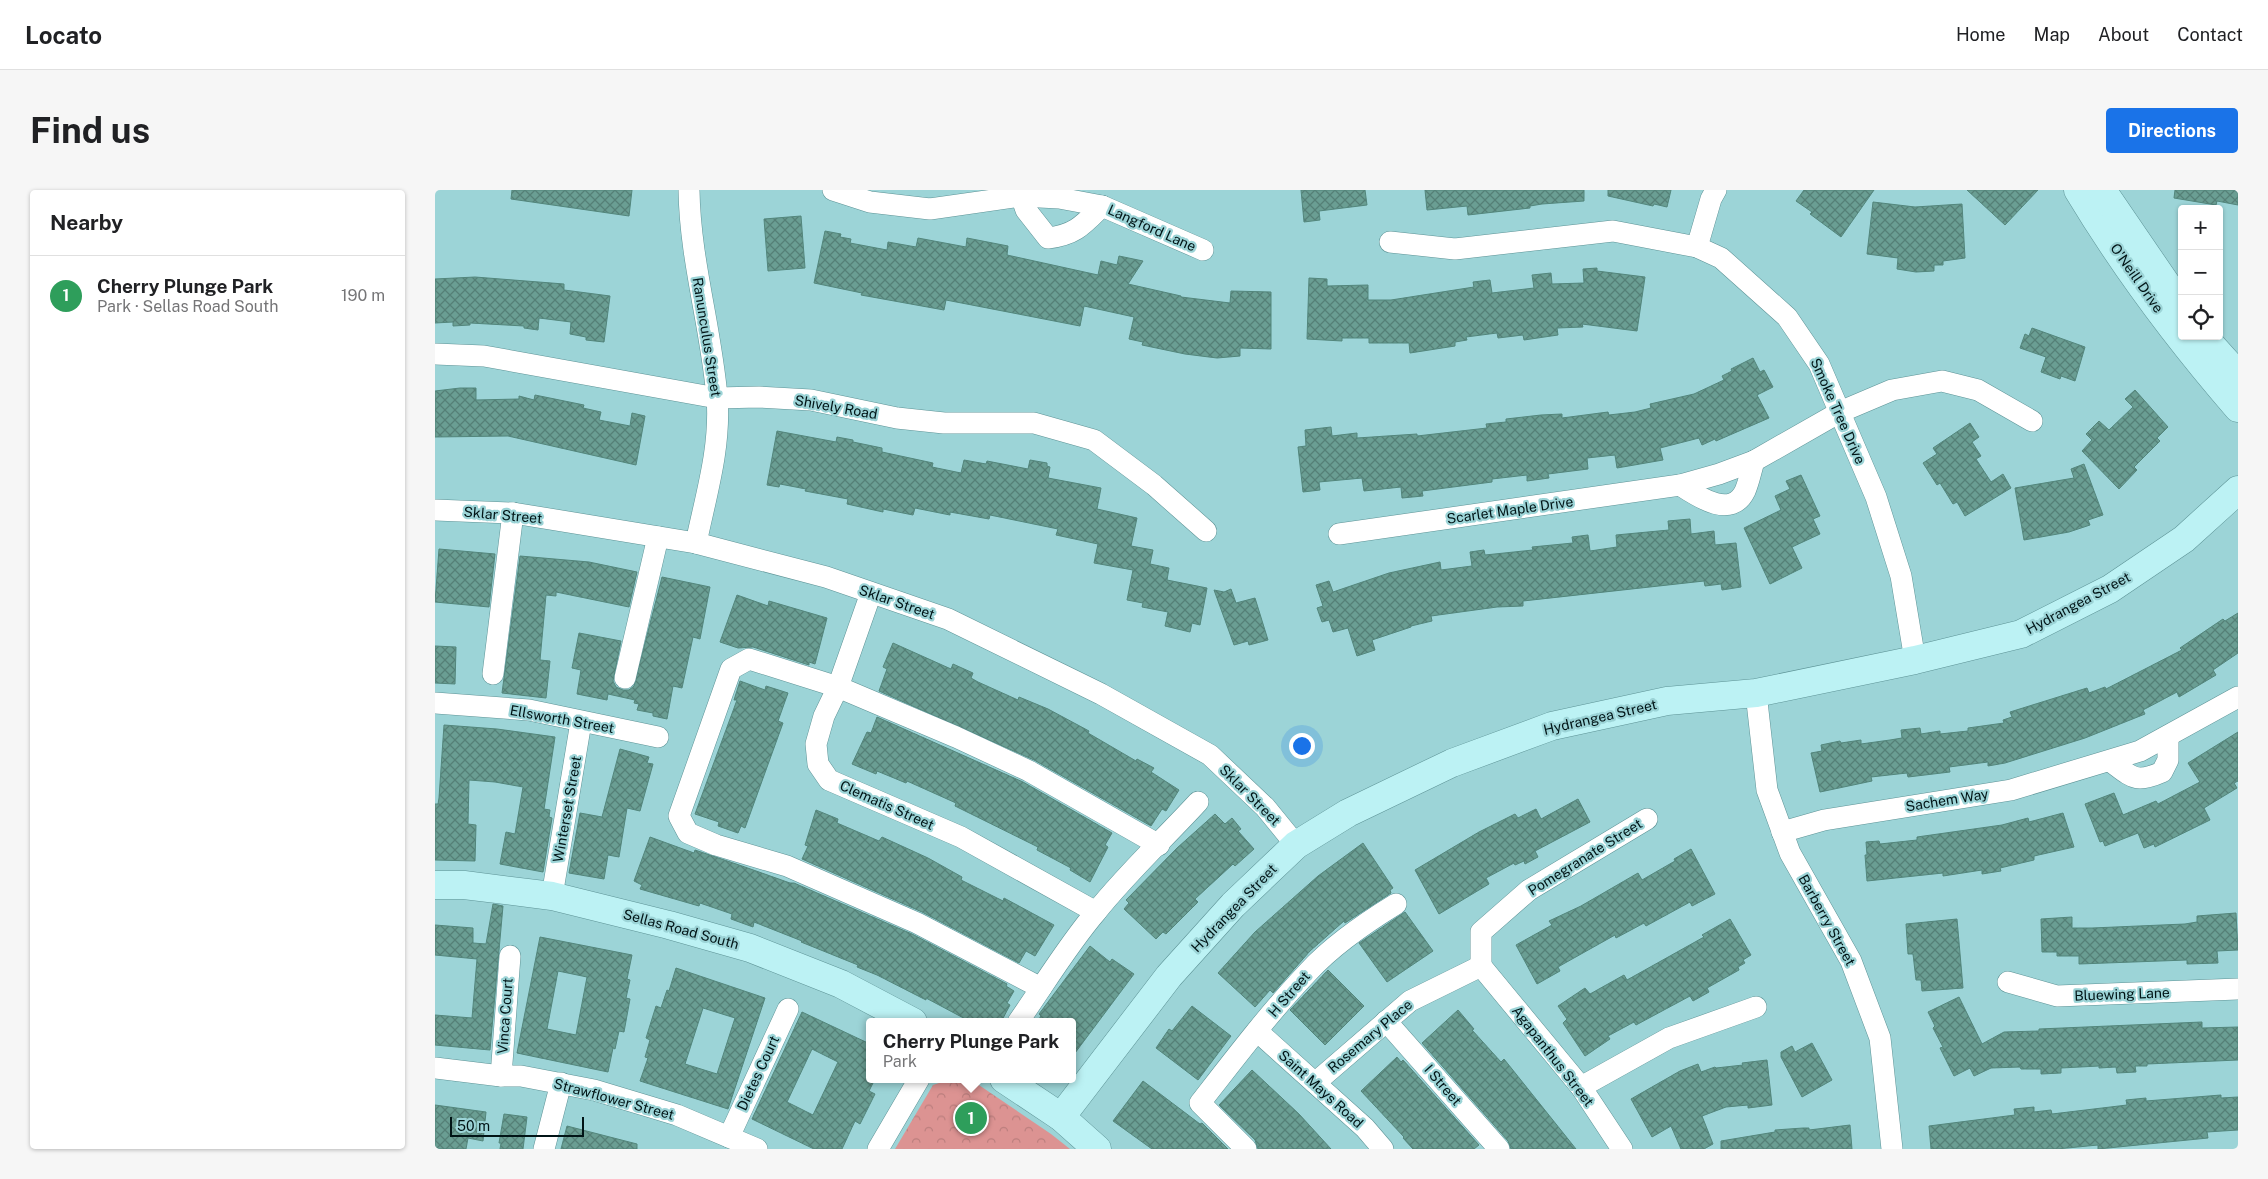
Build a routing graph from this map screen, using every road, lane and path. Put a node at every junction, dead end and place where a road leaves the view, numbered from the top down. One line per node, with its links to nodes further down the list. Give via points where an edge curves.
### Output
1 (689, 190): 15 (street, Ranunculus Street, via 695,264)
2 (833, 190): 6 (street, Langford Lane, via 869,202 930,209)
3 (1716, 190): 9 (street)
4 (2078, 190): 16 (street, O'Neill Drive, via 2178,336)
5 (2102, 190): 11 (street, O'Neill Drive)
6 (1021, 196): 7 (street, Langford Lane, via 1059,198); 7 (street, Langford Lane, via 1026,210 1048,238 1065,236 1083,225)
7 (1102, 206): 10 (street, Langford Lane)
8 (1391, 242): 9 (street, Smoke Tree Drive, via 1455,249 1613,231)
9 (1697, 247): 17 (street, Smoke Tree Drive, via 1721,258 1787,317 1819,364)
10 (1203, 250)
11 (2178, 301)
12 (2207, 340): 14 (street)
13 (435, 354): 15 (street, Shively Road, via 484,356)
14 (2238, 375)
15 (717, 398): 24 (street, Shively Road, via 759,396 811,400 897,418 944,423 1034,423 1094,440 1154,485); 27 (street, Ranunculus Street, via 717,446)
16 (2238, 408)
17 (1840, 412): 18 (street, Scarlet Maple Drive, via 1892,390 1942,381 1978,390); 19 (street, Scarlet Maple Drive); 29 (street, Smoke Tree Drive, via 1876,497 1901,576)
18 (2032, 421)
19 (1754, 461): 20 (street, Scarlet Maple Drive); 20 (street, via 1745,492 1732,503 1716,504)
20 (1680, 485): 25 (street, Scarlet Maple Drive)
21 (2238, 490): 29 (street, Hydrangea Street, via 2185,539 2110,589 2021,634)
22 (435, 510): 23 (street, Sklar Street)
23 (513, 513): 26 (street, Sklar Street); 30 (street)
24 (1206, 531)
25 (1339, 534)
26 (658, 537): 27 (street, Sklar Street); 31 (street)
27 (696, 543): 28 (street, Sklar Street)
28 (871, 592): 32 (street, Clematis Street); 44 (street, Sklar Street, via 948,619 1101,694 1210,755 1265,807)
29 (1915, 660): 33 (street, Hydrangea Street)
30 (493, 674)
31 (625, 678)
32 (839, 687): 43 (street, via 1029,770); 48 (street, Clematis Street, via 824,716 816,744 818,764 829,780 961,837); 52 (street, via 749,659 731,668 679,816 688,833 716,845 787,866 917,922)
33 (1756, 693): 42 (street, Barberry Street, via 1767,790); 44 (street, Hydrangea Street, via 1667,701 1552,726 1453,763 1348,813)
34 (2238, 697): 37 (street, Sachem Way)
35 (435, 703): 36 (street, Ellsworth Street, via 529,710)
36 (581, 722): 38 (street, Ellsworth Street); 46 (street, Winterset Street)
37 (2168, 736): 39 (street, Sachem Way, via 2140,752); 39 (street, via 2167,760 2162,772 2145,780 2131,777)
38 (659, 738)
39 (2110, 760): 42 (street, Sachem Way, via 2011,790 1824,820)
40 (1198, 802): 43 (street)
41 (1647, 819): 50 (street, Pomegranate Street, via 1529,890 1481,932)
42 (1782, 832): 77 (street, Barberry Street, via 1817,904 1851,961 1880,1038)
43 (1159, 845): 48 (street)
44 (1296, 845): 67 (street, Hydrangea Street, via 1233,905 1169,976)
45 (435, 884): 46 (street, Sellas Road South)
46 (552, 896): 56 (street, Sellas Road South, via 750,948 841,984)
47 (1396, 904): 59 (street, H Street, via 1358,928 1310,969)
48 (1095, 912): 52 (street)
49 (510, 956): 61 (street, Vinca Court)
50 (1481, 966): 58 (street, Rosemary Place, via 1410,1001); 66 (street, Agapanthus Street)
51 (2008, 982): 53 (street, Bluewing Lane, via 2057,996)
52 (1041, 988): 57 (street)
53 (2238, 989)
54 (1756, 1006): 66 (street, via 1669,1038)
55 (788, 1009): 68 (street, Dietes Court)
56 (905, 1018)
57 (1021, 1018)
58 (1387, 1021): 65 (street, Rosemary Place); 75 (street, I Street)
59 (1257, 1031): 65 (street, Saint Mays Road); 73 (street, H Street, via 1200,1103)
60 (435, 1068): 61 (street, Strawflower Street)
61 (501, 1076): 62 (street, Strawflower Street)
62 (561, 1083): 68 (street, Strawflower Street, via 677,1115); 69 (street)
63 (917, 1083): 71 (street)
64 (1010, 1083): 67 (street)
65 (1315, 1083): 74 (street, Saint Mays Road, via 1365,1128)
66 (1581, 1087): 76 (street, Agapanthus Street)
67 (1061, 1117): 72 (street)
68 (729, 1137): 70 (street, Strawflower Street)
69 (544, 1149)
70 (757, 1149)
71 (878, 1149)
72 (1097, 1149)
73 (1245, 1149)
74 (1383, 1149)
75 (1499, 1149)
76 (1622, 1149)
77 (1892, 1149)

